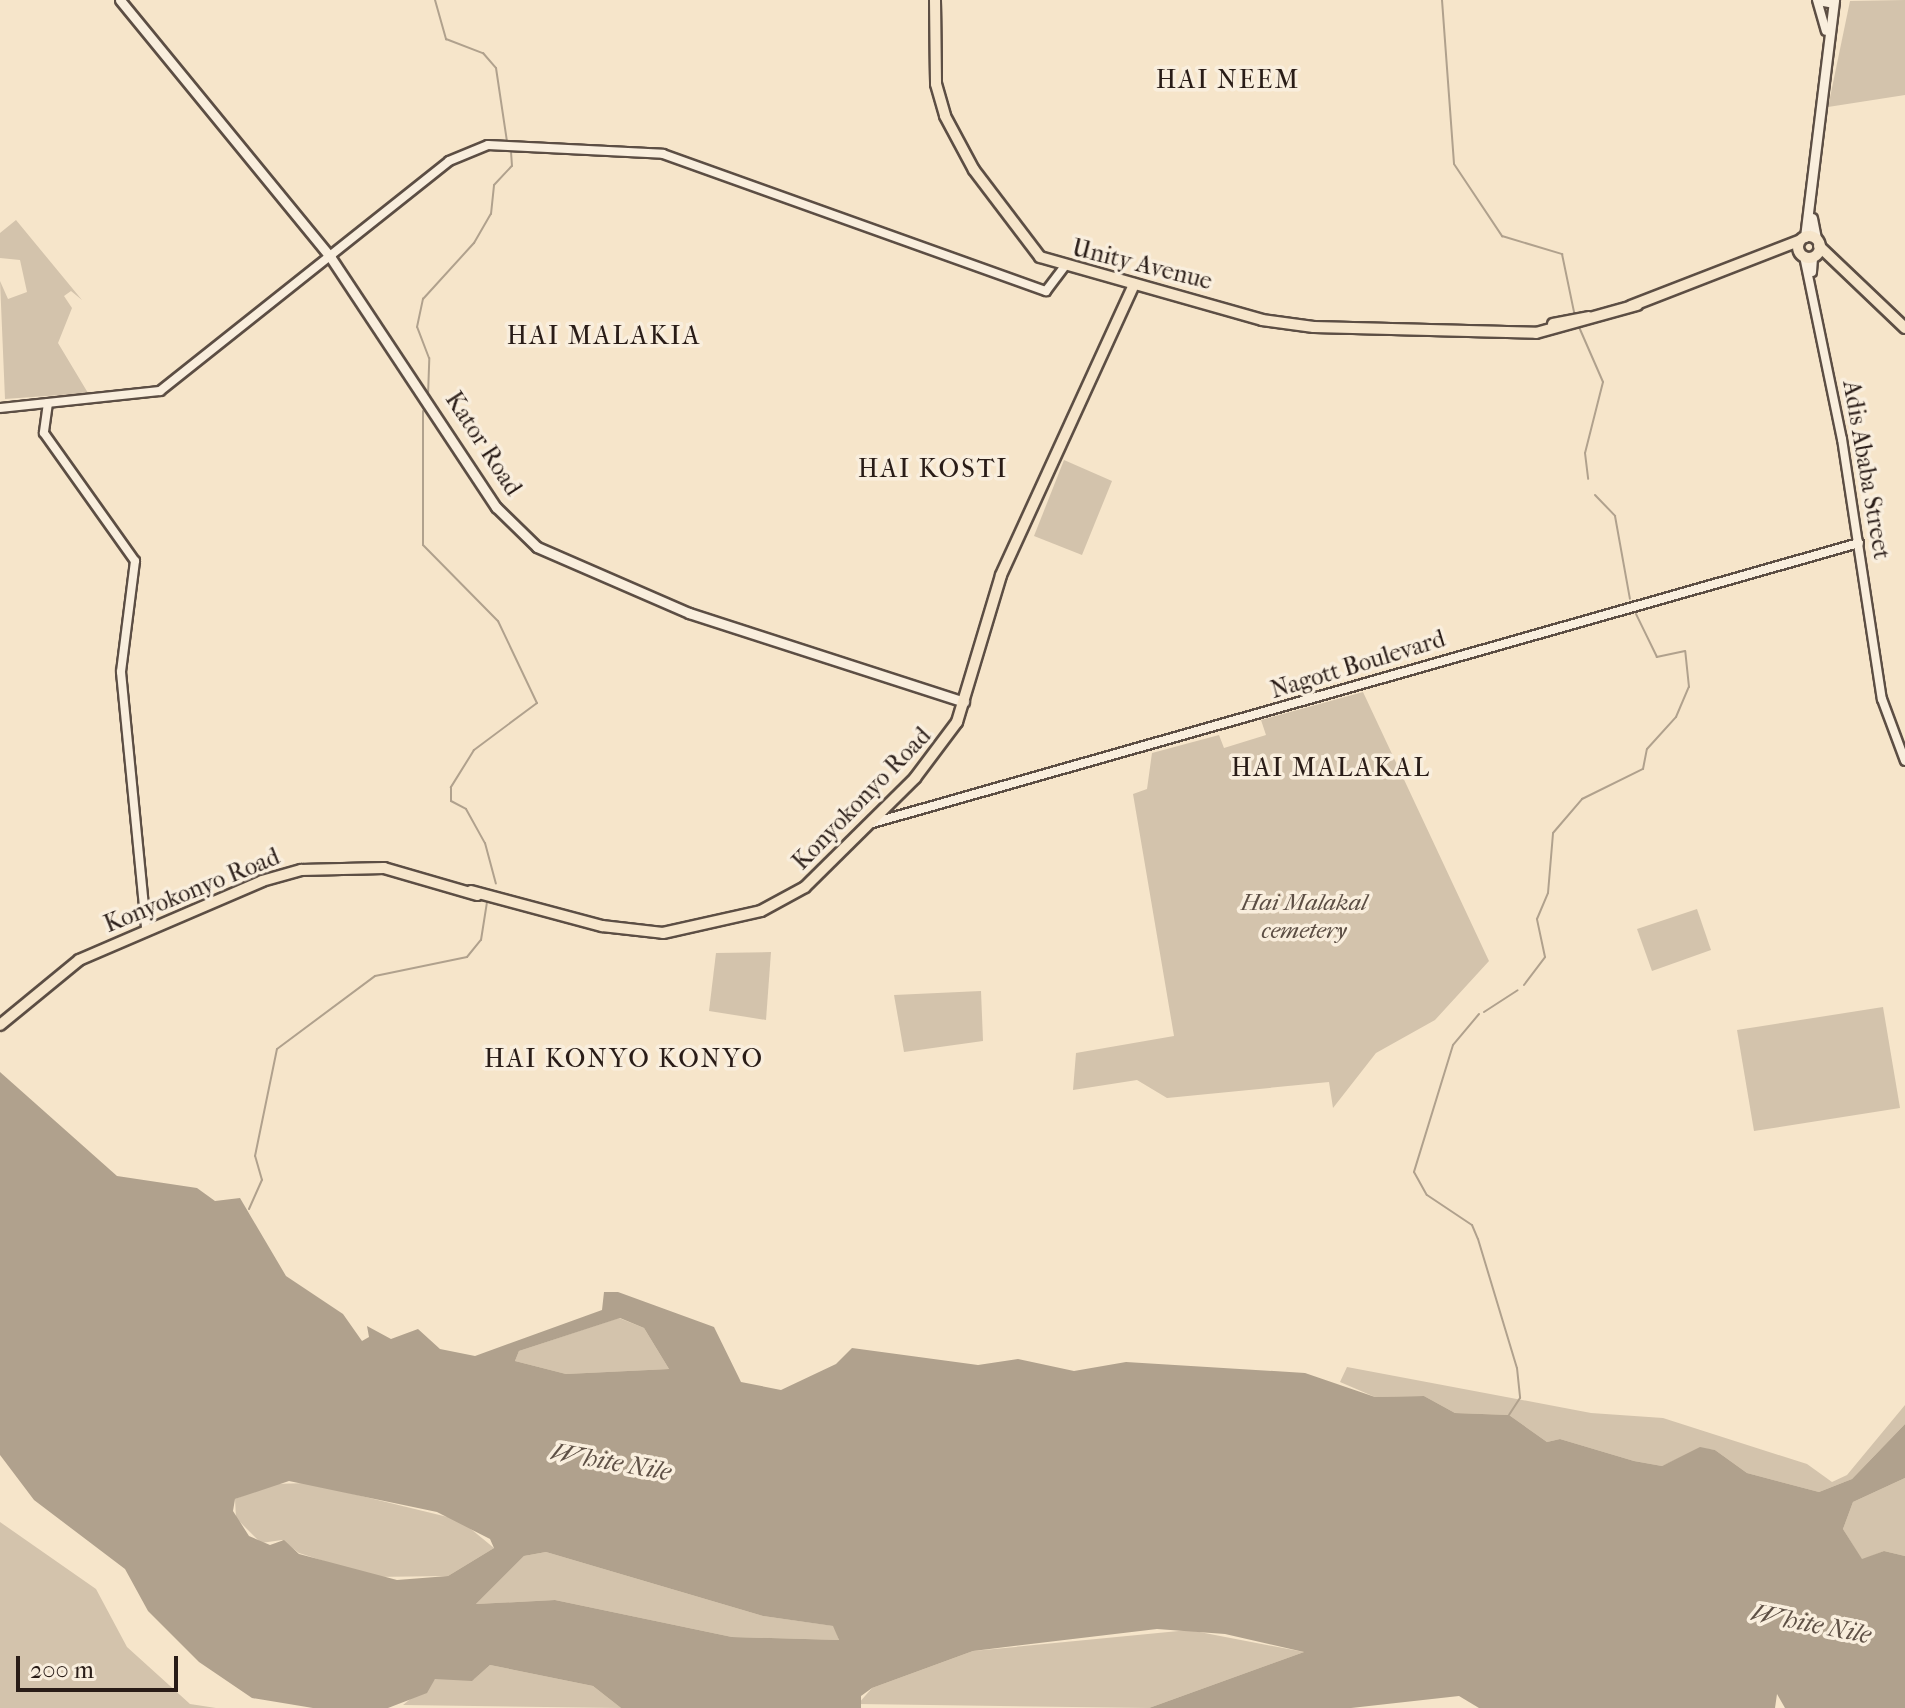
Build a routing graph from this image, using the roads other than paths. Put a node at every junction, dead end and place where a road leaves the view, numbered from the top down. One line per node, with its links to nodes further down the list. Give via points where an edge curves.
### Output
1 (120, 0): 7 (main road, Kator Road)
2 (935, 0): 8 (main road, Unity Avenue, via 936,84 960,148 1028,248)
3 (1818, 0): 4 (main road); 5 (street)
4 (1834, 2): 5 (main road)
5 (1826, 31): 6 (main road)
6 (1809, 248): 9 (main road, Unity Avenue, via 1774,255 1596,319 1520,331 1283,324); 10 (main road); 13 (street, Adis Ababa Street)
7 (331, 258): 8 (street, via 449,161 488,145 663,154 1046,291); 11 (street, via 160,391); 14 (main road, Kator Road, via 496,507 537,547 689,613)
8 (1064, 267): 9 (main road, Unity Avenue)
9 (1134, 284): 14 (main road, Konyokonyo Road, via 1001,575)
10 (1905, 328)
11 (48, 403): 12 (street); 17 (street, via 44,433 135,561 121,672)
12 (0, 408)
13 (1859, 543): 15 (street, Adis Ababa Street, via 1882,699); 16 (street, Nagott Boulevard)
14 (964, 702): 16 (main road, Konyokonyo Road, via 928,764)
15 (1905, 761)
16 (868, 825): 17 (main road, Konyokonyo Road, via 792,898 700,929 627,930 397,870 301,870)
17 (146, 927): 18 (main road, Konyokonyo Road, via 79,960)
18 (0, 1025)

